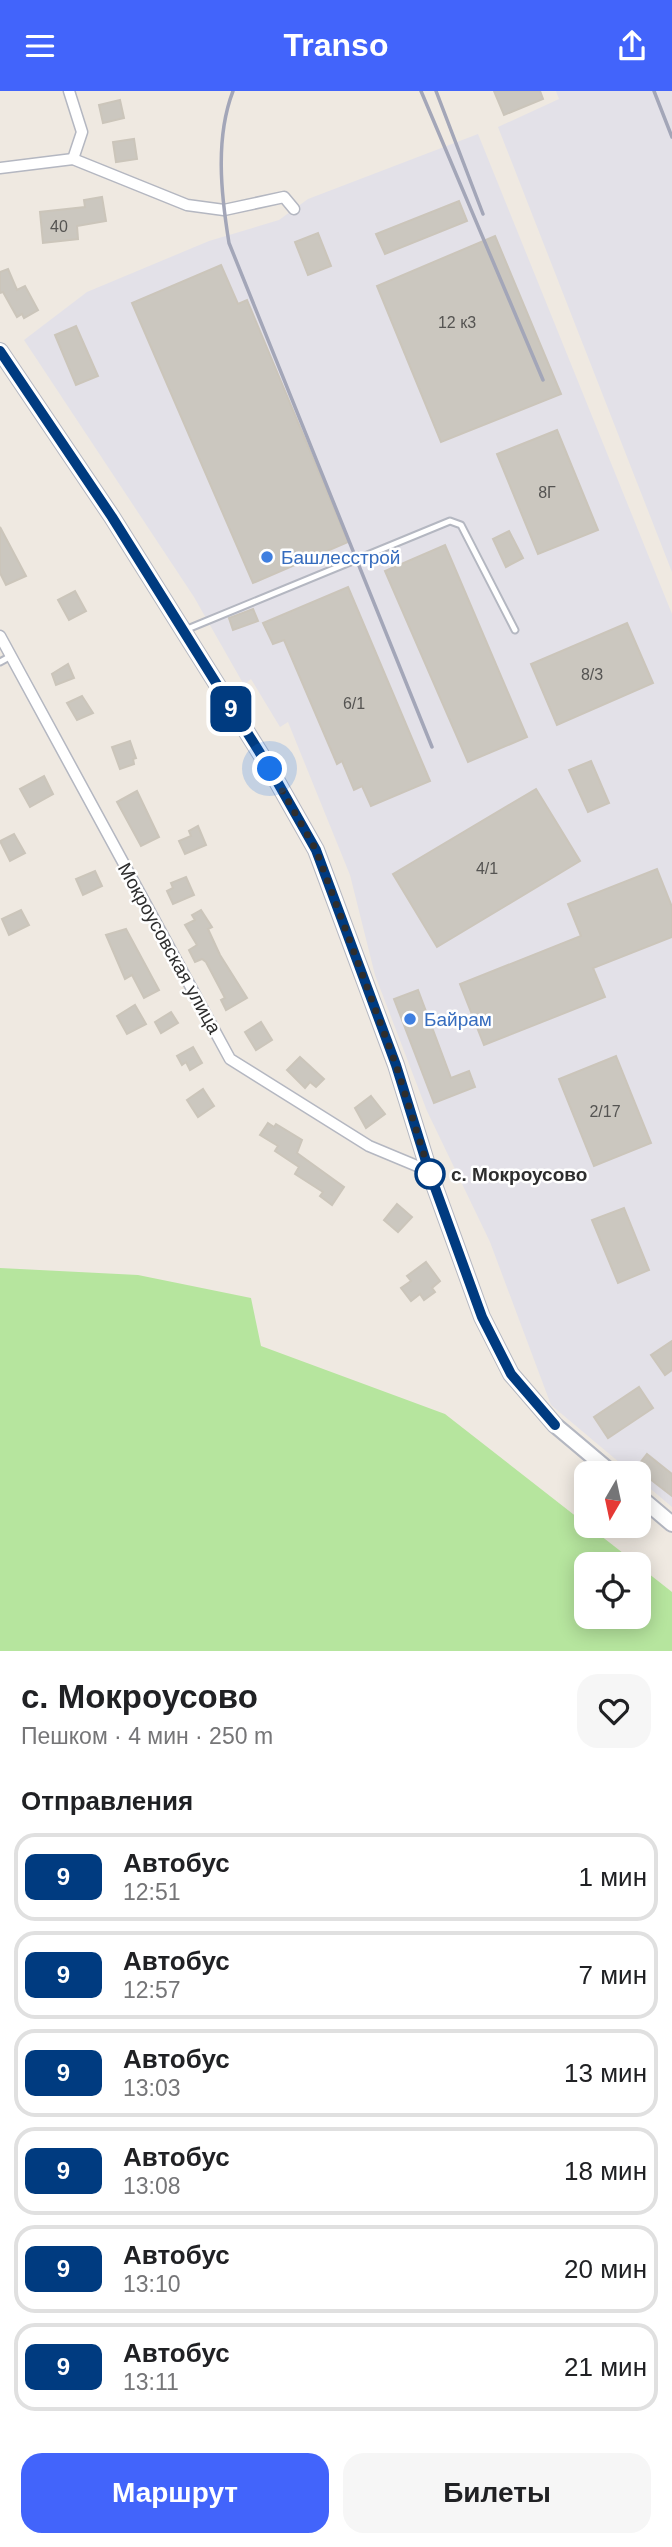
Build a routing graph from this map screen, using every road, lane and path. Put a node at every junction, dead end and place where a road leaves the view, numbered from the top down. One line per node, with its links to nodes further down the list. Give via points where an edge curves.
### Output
1 (69, 91): 2 (street, via 82,132)
2 (73, 159): 3 (street); 4 (street, via 187,205 224,210 284,197)
3 (0, 168)
4 (294, 209)
5 (0, 351): 7 (main road)
6 (515, 630): 7 (lane, via 461,525 450,521)
7 (183, 631): 11 (main road, via 316,850 396,1065)
8 (0, 636): 9 (street, Мокроусовская улица)
9 (11, 656): 10 (lane); 11 (street, Мокроусовская улица, via 230,1059 369,1146)
10 (0, 662)
11 (429, 1171): 12 (main road, via 482,1317 511,1374 555,1425)
12 (598, 1461)
13 (651, 1506): 14 (main road)
14 (672, 1524)

